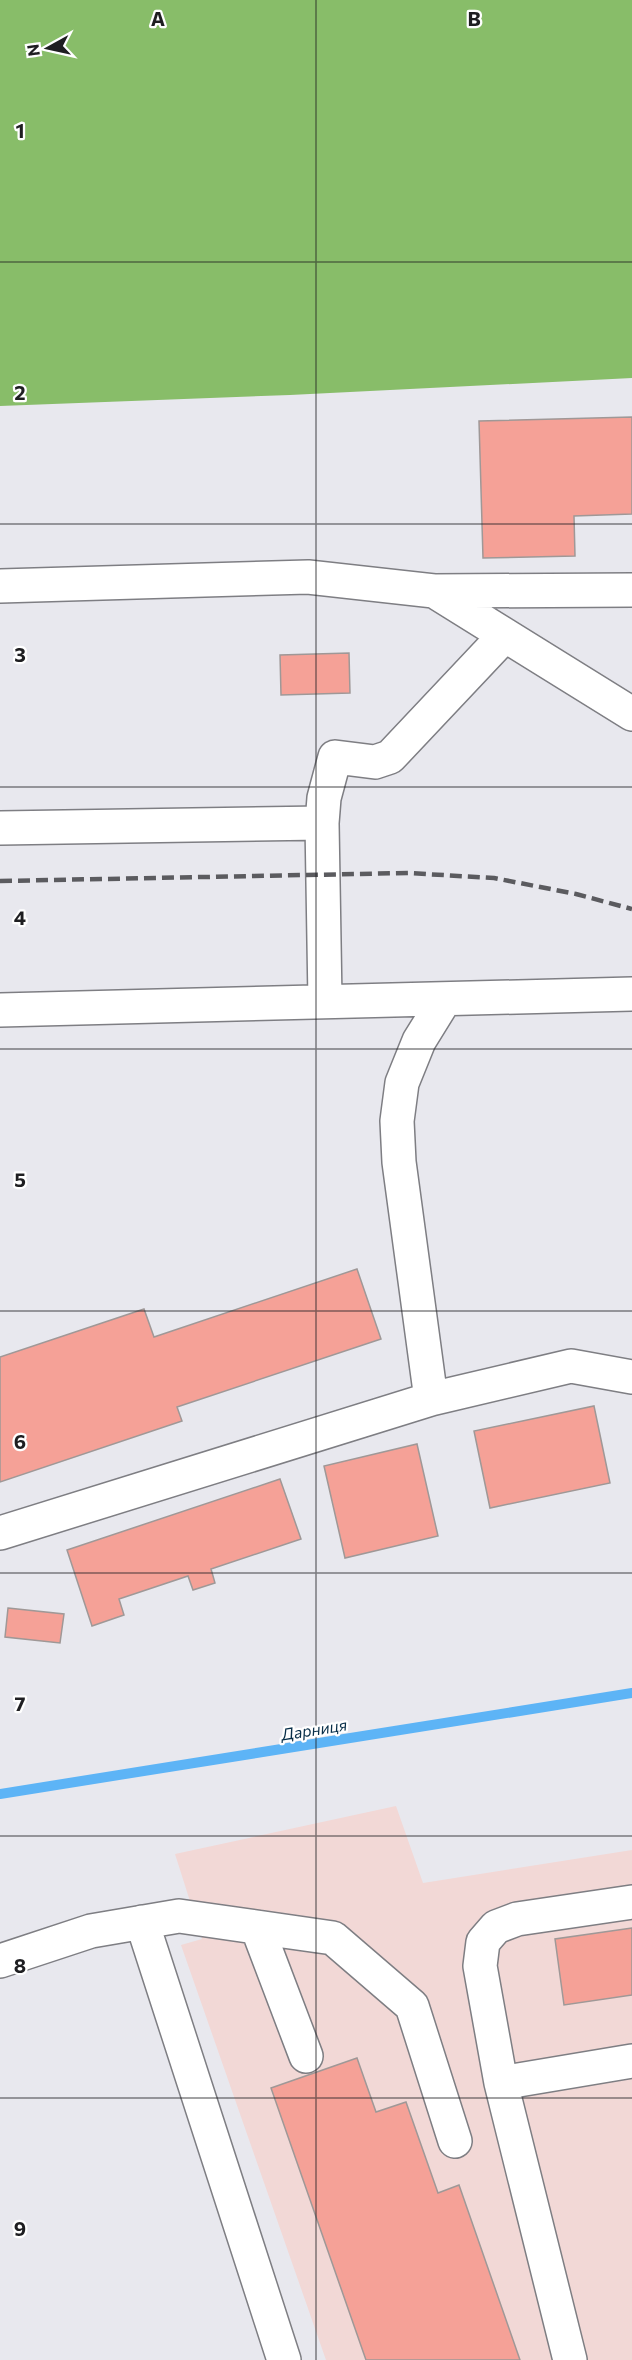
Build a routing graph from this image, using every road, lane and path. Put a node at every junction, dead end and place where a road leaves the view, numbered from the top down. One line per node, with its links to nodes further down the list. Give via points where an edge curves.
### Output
1 (0, 586): 3 (lane, via 308,577)
2 (632, 590): 3 (lane)
3 (434, 591): 4 (lane)
4 (505, 635): 5 (lane); 6 (lane, via 390,757 375,762 334,757)
5 (632, 714)
6 (321, 823): 7 (lane); 10 (lane)
7 (0, 828)
8 (632, 994): 9 (lane)
9 (445, 999): 10 (lane); 13 (lane, via 419,1041 402,1083 397,1121)
10 (325, 1001): 11 (lane)
11 (0, 1010)
12 (632, 1377): 13 (lane, via 571,1366)
13 (431, 1399): 14 (lane)
14 (0, 1533)
15 (632, 1902): 21 (lane, via 517,1919 496,1927 483,1942 480,1966)
16 (142, 1922): 17 (lane, via 179,1916); 18 (lane, via 91,1931); 23 (lane)
17 (256, 1927): 19 (lane); 22 (lane, via 333,1938 412,2006)
18 (0, 1961)
19 (306, 2056)
20 (632, 2061): 21 (lane)
21 (501, 2083): 24 (lane)
22 (455, 2141)
23 (284, 2360)
24 (570, 2360)

